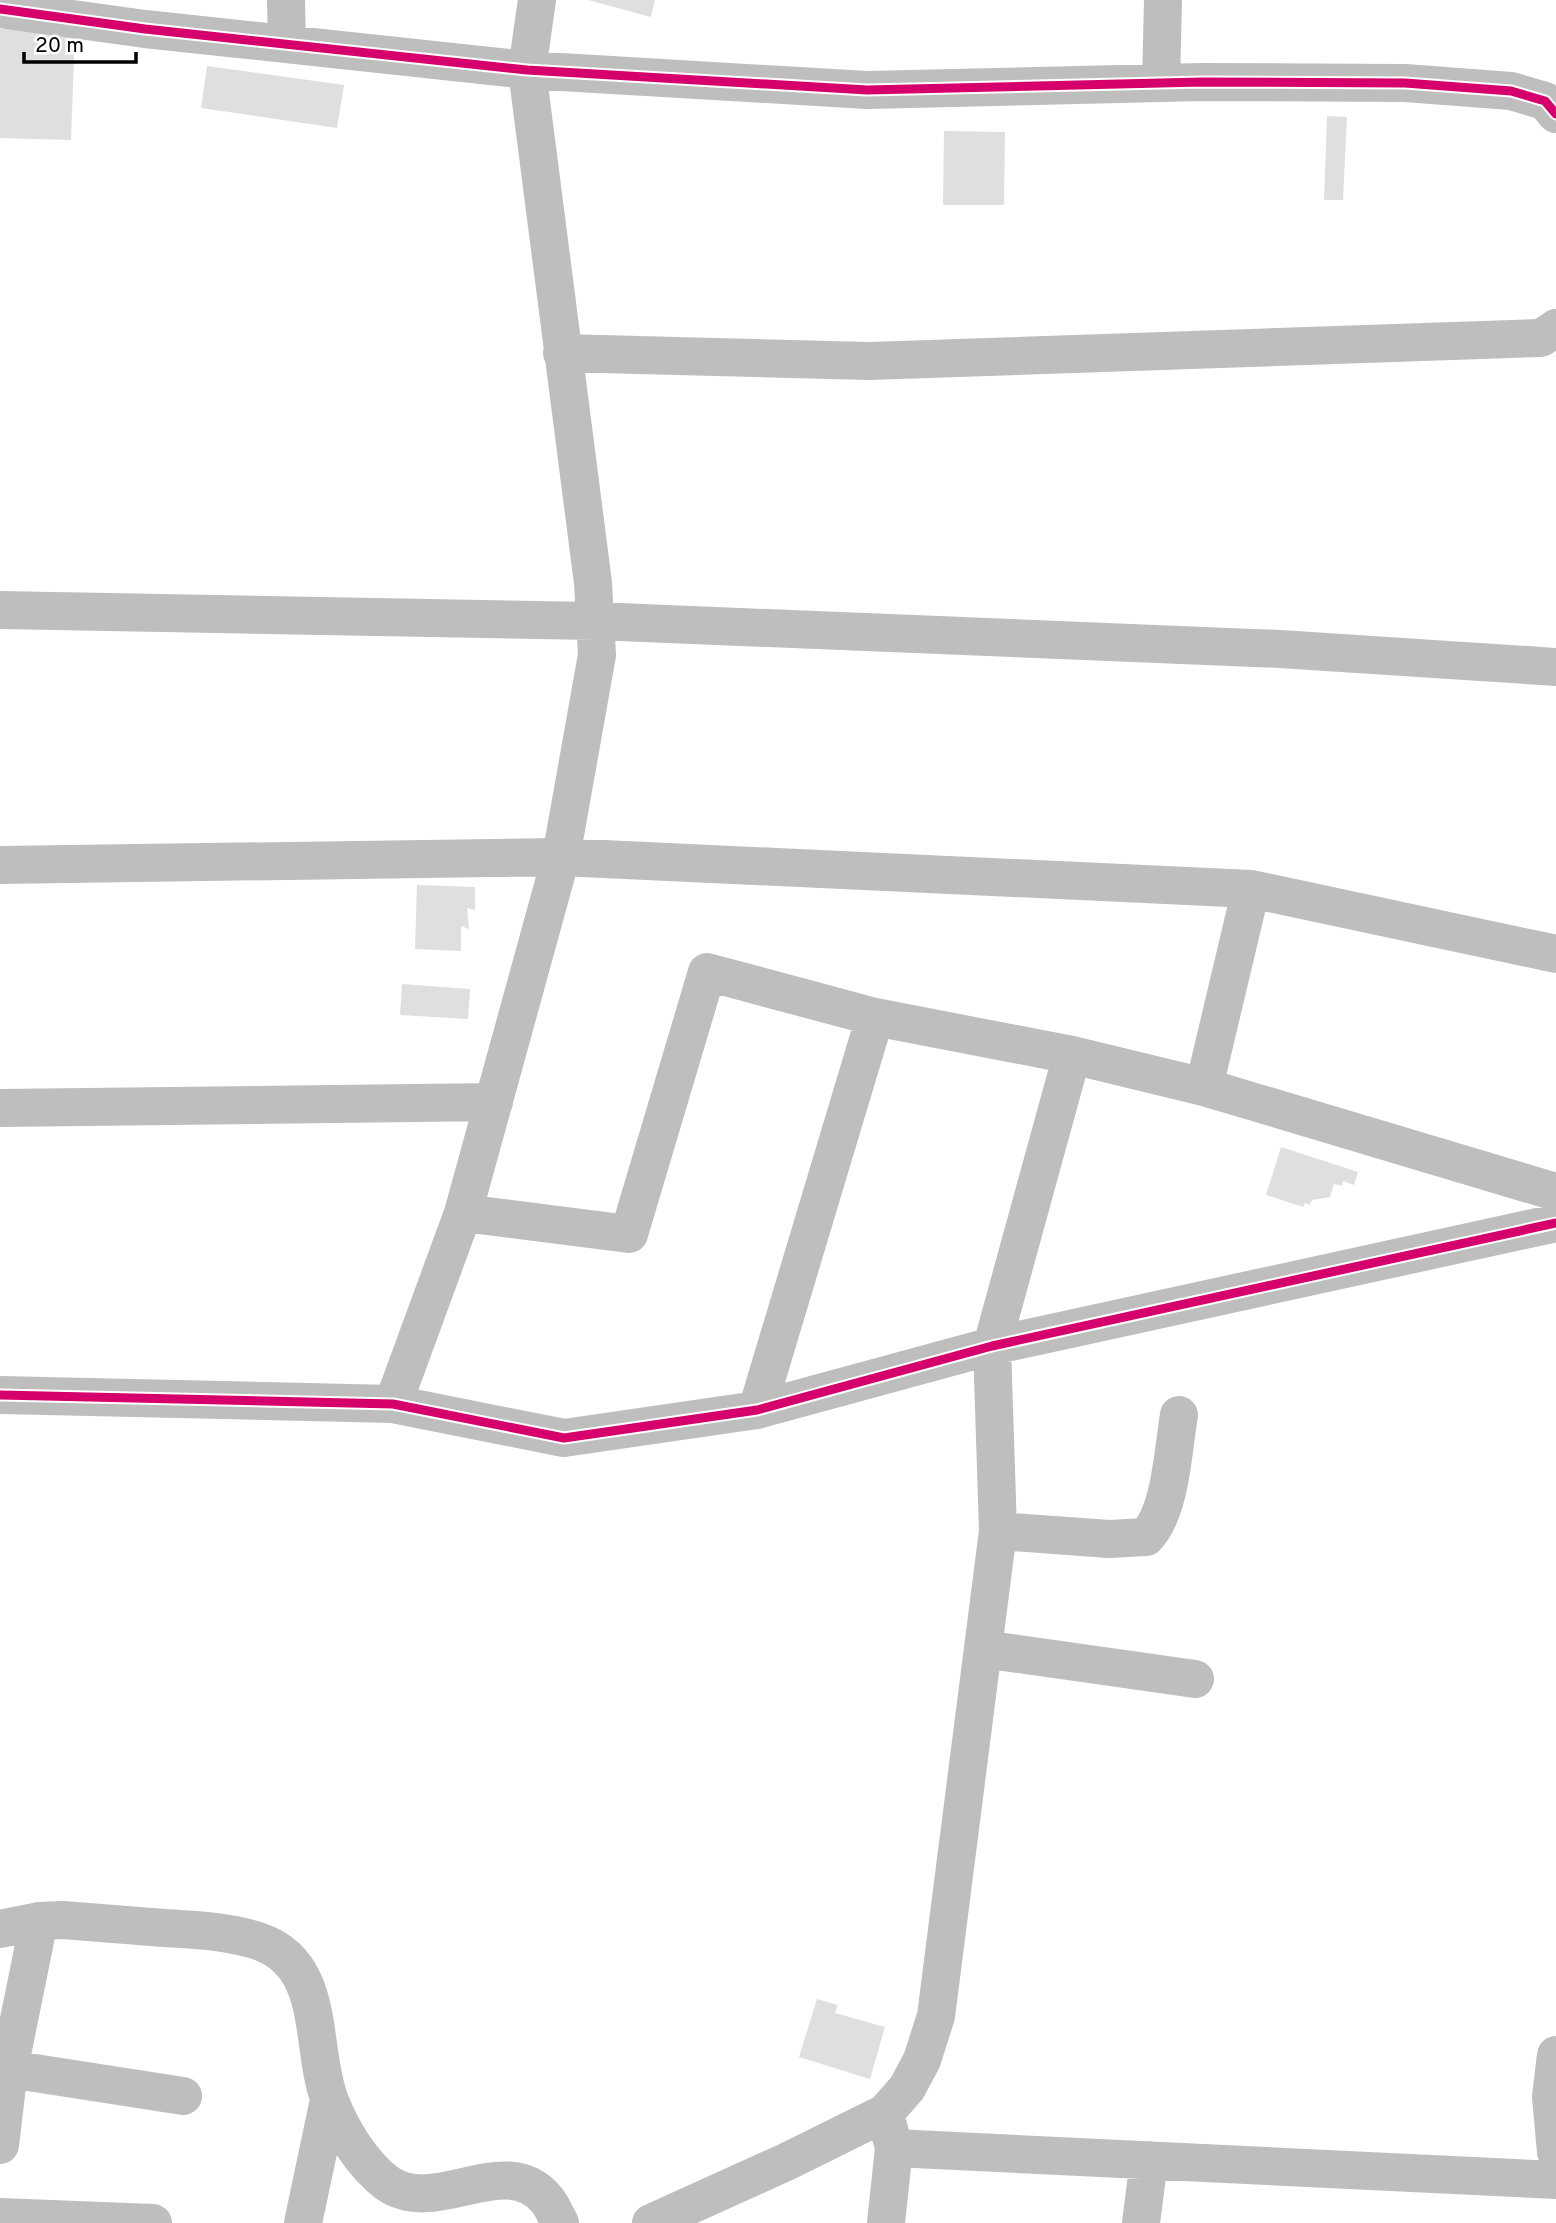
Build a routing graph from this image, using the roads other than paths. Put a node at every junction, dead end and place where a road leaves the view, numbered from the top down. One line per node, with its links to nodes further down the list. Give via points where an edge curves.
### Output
1 (286, 0): 5 (street)
2 (537, 0): 6 (street)
3 (1163, 0): 7 (street)
4 (0, 9): 5 (street)
5 (287, 43): 6 (street)
6 (527, 70): 7 (street, via 867,90); 10 (street)
7 (1161, 83): 8 (street, via 1405,83 1511,91)
8 (1552, 100)
9 (1556, 328): 10 (street, via 1541,338 869,361)
10 (562, 353): 12 (street)
11 (0, 610): 12 (street)
12 (595, 621): 13 (street, via 1280,649); 14 (street, via 597,655)
13 (1556, 667)
14 (561, 858): 15 (street); 16 (street); 21 (street)
15 (0, 865)
16 (1251, 889): 17 (street); 20 (street)
17 (1556, 954)
18 (875, 1017): 19 (street); 24 (street, via 707,972 629,1234); 29 (street)
19 (1072, 1055): 20 (street); 26 (street)
20 (1203, 1087): 23 (street)
21 (494, 1102): 22 (street); 24 (street)
22 (0, 1108)
23 (1556, 1192)
24 (463, 1213): 28 (street)
25 (1556, 1223): 26 (street)
26 (992, 1346): 29 (street); 31 (street)
27 (0, 1395): 28 (street)
28 (393, 1404): 29 (street, via 564,1438)
29 (757, 1410)
30 (1179, 1415): 31 (street, via 1164,1498 1156,1526 1146,1536 1109,1539)
31 (999, 1531): 32 (street)
32 (984, 1648): 33 (street); 40 (street, via 936,2016)
33 (1195, 1679)
34 (39, 1921): 35 (street); 37 (street); 39 (street, via 216,1931 261,1942 297,1967 307,1987)
35 (0, 1928)
36 (1556, 2055): 42 (street, via 1550,2097)
37 (9, 2069): 38 (street); 41 (street)
38 (183, 2096)
39 (330, 2100): 47 (street); 48 (street, via 356,2151 397,2189 431,2194 506,2179 521,2181 548,2200)
40 (890, 2130): 43 (street); 49 (street, via 786,2162); 50 (street)
41 (0, 2145)
42 (1556, 2152)
43 (1149, 2160): 44 (street); 51 (street)
44 (1556, 2180)
45 (0, 2217): 46 (street)
46 (153, 2223)
47 (303, 2223)
48 (560, 2223)
49 (651, 2223)
50 (886, 2223)
51 (1141, 2223)

